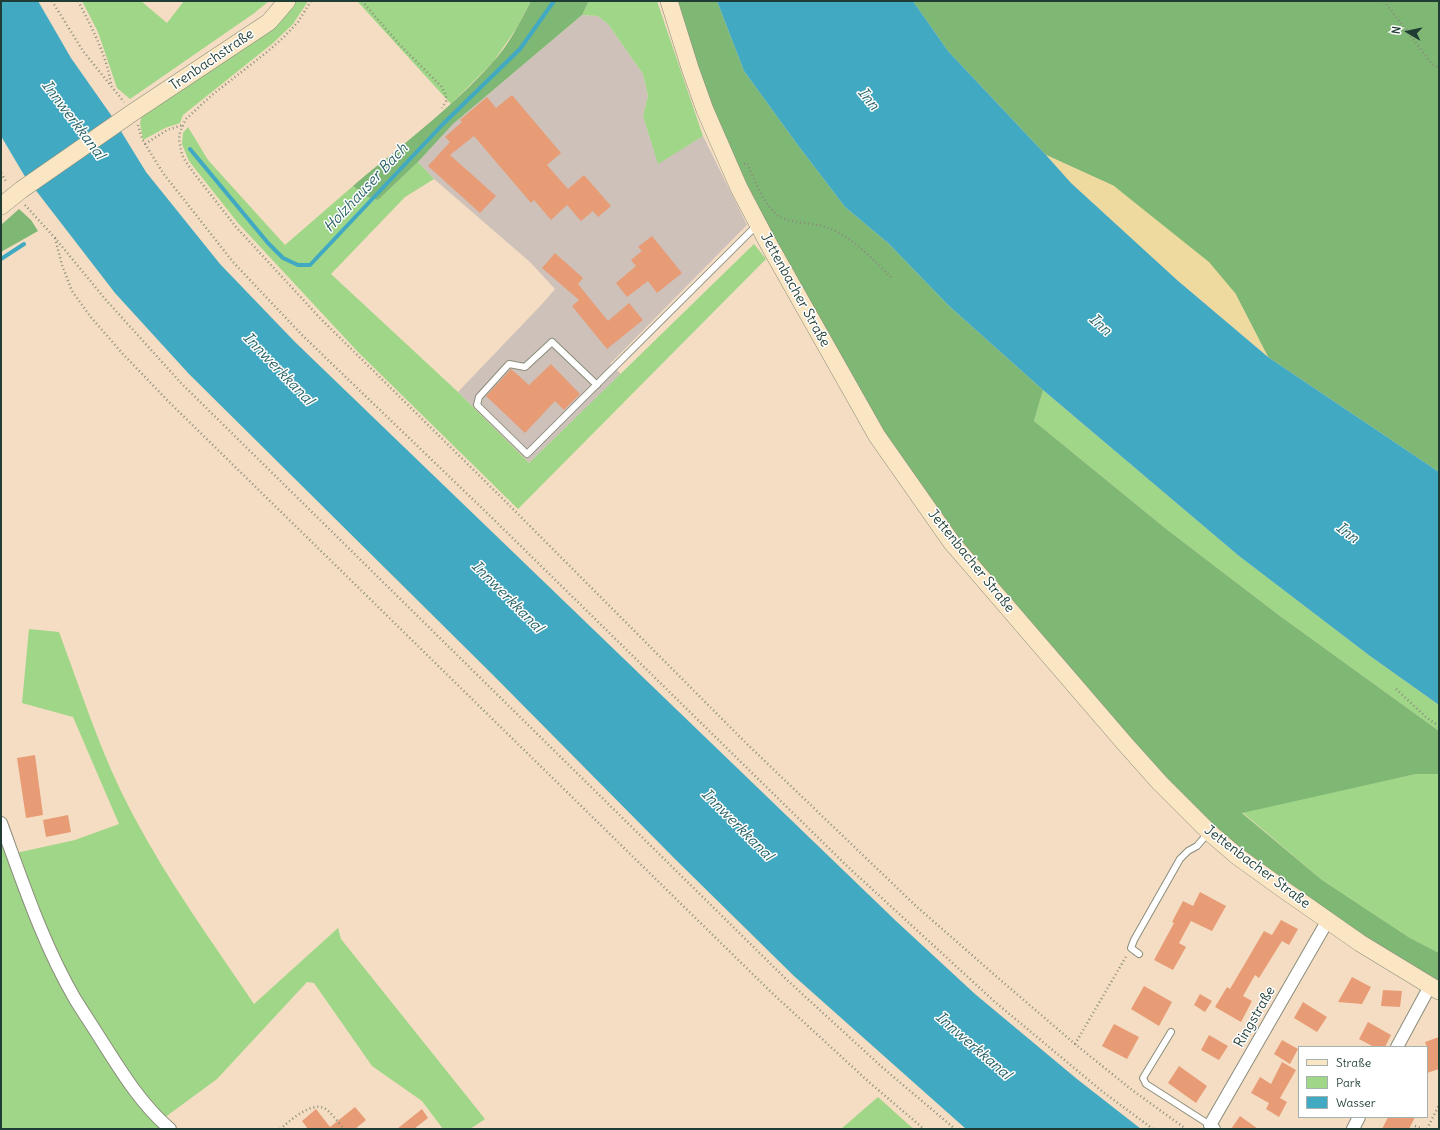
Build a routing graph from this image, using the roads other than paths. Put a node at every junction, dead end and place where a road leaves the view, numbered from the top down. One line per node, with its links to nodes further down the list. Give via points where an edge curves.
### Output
1 (287, 1): 3 (street, Trenbachstraße, via 268,22 132,113)
2 (669, 1): 4 (street, Jettenbacher Straße, via 705,110 739,188)
3 (1, 206)
4 (758, 224): 5 (lane); 7 (street, Jettenbacher Straße, via 877,436 952,543 1126,745)
5 (597, 385): 5 (lane, via 527,454 477,405 479,397 509,364 525,367 552,342)
6 (1, 823): 14 (street, via 49,947 75,999 129,1083)
7 (1209, 832): 8 (street, Jettenbacher Straße, via 1243,860); 9 (lane, via 1197,846 1188,850 1180,859 1134,940 1131,948)
8 (1328, 920): 10 (street, Jettenbacher Straße, via 1381,957); 13 (street, Ringstraße)
9 (1139, 954)
10 (1434, 988): 12 (street)
11 (1171, 1032): 13 (lane, via 1143,1078 1146,1084)
12 (1398, 1046)
13 (1212, 1127)
14 (170, 1129)

